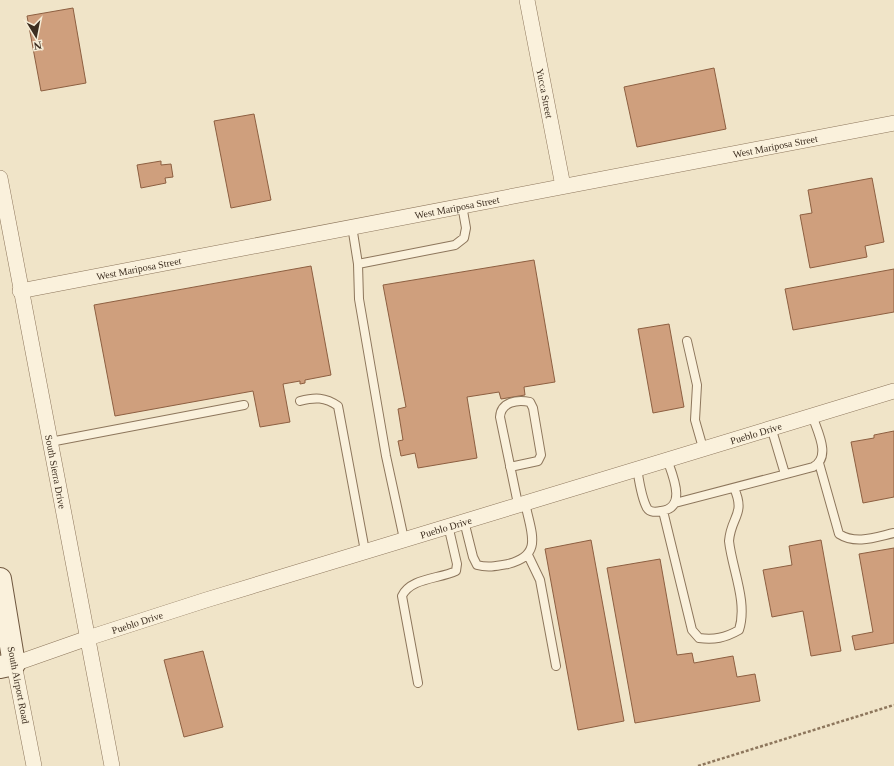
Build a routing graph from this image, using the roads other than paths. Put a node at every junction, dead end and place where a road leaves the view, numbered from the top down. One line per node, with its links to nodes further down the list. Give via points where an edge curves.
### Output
1 (527, 0): 4 (street, Yucca Street)
2 (894, 123): 4 (street, West Mariposa Street)
3 (0, 178): 8 (street, South Sierra Drive)
4 (563, 186): 5 (street, West Mariposa Street)
5 (462, 205): 6 (street, West Mariposa Street); 7 (lane, via 466,228 464,238 455,245)
6 (352, 226): 7 (lane); 8 (street, West Mariposa Street)
7 (358, 264): 29 (lane, via 359,299 386,456)
8 (20, 291): 15 (street, South Sierra Drive)
9 (687, 341): 16 (lane, via 697,385 695,420)
10 (894, 391): 13 (street, Pueblo Drive)
11 (300, 401): 30 (lane, via 313,398 328,399 338,406)
12 (244, 405): 15 (lane)
13 (812, 415): 14 (street, Pueblo Drive); 18 (lane, via 822,447 823,458)
14 (771, 427): 16 (street, Pueblo Drive); 21 (lane)
15 (50, 442): 33 (street, South Sierra Drive)
16 (703, 448): 17 (street, Pueblo Drive)
17 (667, 459): 20 (street, Pueblo Drive); 24 (lane, via 677,491)
18 (820, 463): 21 (lane); 28 (lane, via 839,534 848,540 861,540)
19 (510, 467): 19 (lane, via 500,411 502,406 507,404 530,402 541,455 538,460); 23 (lane)
20 (637, 468): 23 (street, Pueblo Drive); 25 (lane, via 648,510)
21 (785, 474): 22 (lane)
22 (734, 488): 24 (lane); 25 (lane, via 739,500 739,510 729,534 730,555 742,620 739,630 718,639 699,638 692,630)
23 (521, 503): 26 (street, Pueblo Drive); 31 (lane, via 532,542 531,553)
24 (675, 503): 25 (lane, via 667,511)
25 (663, 511)
26 (464, 521): 27 (street, Pueblo Drive); 31 (lane, via 477,565 498,566 524,559)
27 (448, 526): 29 (street, Pueblo Drive); 36 (lane, via 457,564 456,571 447,576 413,584 405,589 402,596)
28 (894, 533)
29 (404, 539): 30 (street, Pueblo Drive)
30 (365, 551): 33 (street, Pueblo Drive)
31 (528, 555): 35 (lane, via 540,580)
32 (0, 579): 34 (street, South Airport Road)
33 (88, 638): 34 (street, Pueblo Drive); 38 (street, South Sierra Drive)
34 (7, 666): 37 (street, South Airport Road)
35 (556, 666)
36 (418, 683)
37 (34, 766)
38 (112, 766)

